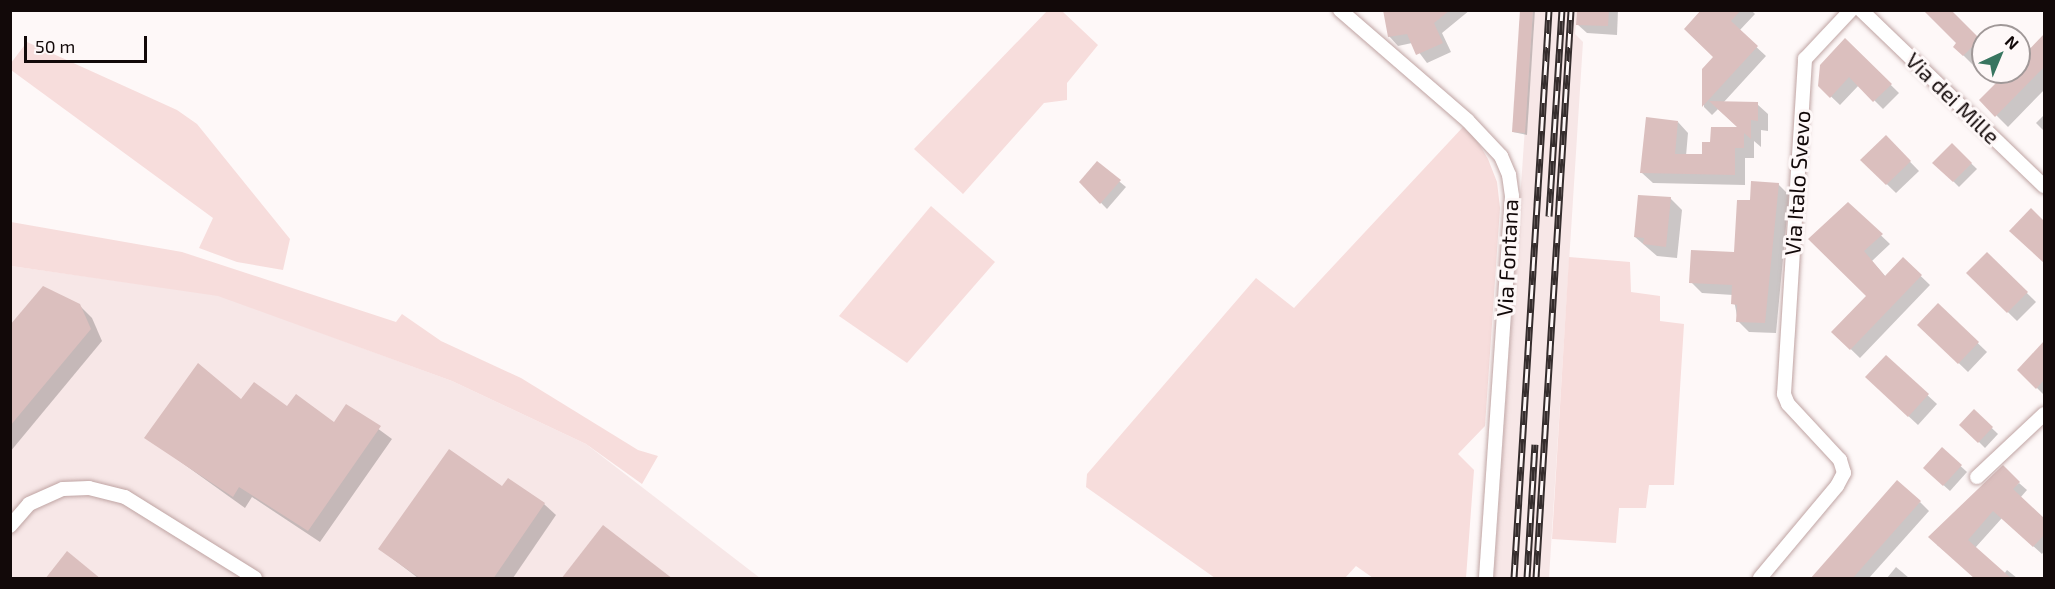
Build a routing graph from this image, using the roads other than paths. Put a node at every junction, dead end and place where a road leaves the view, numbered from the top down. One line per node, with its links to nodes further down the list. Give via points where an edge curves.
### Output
1 (1340, 10): 9 (street, Via Fontana, via 1468,121 1501,156 1509,175 1512,196)
2 (1851, 10): 10 (street, Via Italo Svevo, via 1805,59 1784,393 1788,404 1840,460 1844,473)
3 (1861, 10): 4 (street, Via dei Mille)
4 (2044, 186)
5 (2044, 414): 6 (street)
6 (1977, 477)
7 (10, 526): 8 (street, via 29,504 63,489 89,488 125,497)
8 (255, 579)
9 (1486, 579)
10 (1760, 579)

